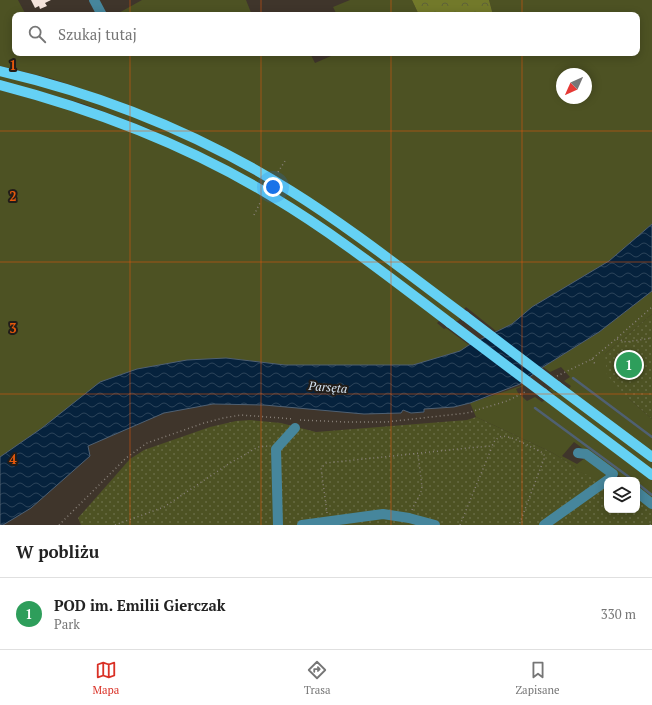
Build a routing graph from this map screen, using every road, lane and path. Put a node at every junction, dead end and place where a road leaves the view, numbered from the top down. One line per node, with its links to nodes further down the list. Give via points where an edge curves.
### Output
1 (94, 0): 2 (street)
2 (100, 12)
3 (0, 71): 21 (main road, bridge, via 122,107 176,130 291,191 465,316)
4 (0, 85): 22 (main road, bridge, via 116,121 221,167 271,195 351,249)
5 (285, 161): 6 (path)
6 (278, 172)
7 (262, 200): 8 (path)
8 (254, 215)
9 (652, 307): 11 (path)
10 (652, 338): 11 (path, via 626,342)
11 (616, 339): 12 (path)
12 (592, 359): 13 (path); 14 (path)
13 (595, 364)
14 (577, 366)
15 (485, 409): 29 (path, via 386,422 241,415 204,423 137,449)
16 (294, 428): 18 (street)
17 (492, 446): 20 (path); 34 (path); 35 (path, via 500,436 507,436 544,455)
18 (276, 449): 30 (path, via 258,446 164,507); 31 (street)
19 (578, 453): 23 (street, via 586,454)
20 (418, 454): 27 (path, via 422,492); 28 (path, via 326,463 321,468 327,514)
21 (652, 457)
22 (652, 475)
23 (617, 477)
24 (604, 483): 36 (street)
25 (640, 494): 26 (street)
26 (652, 504)
27 (409, 518): 28 (street, via 383,514); 33 (street)
28 (325, 522): 32 (street)
29 (59, 525)
30 (115, 525)
31 (278, 525)
32 (302, 525)
33 (435, 525)
34 (460, 525)
35 (519, 525)
36 (544, 525)

